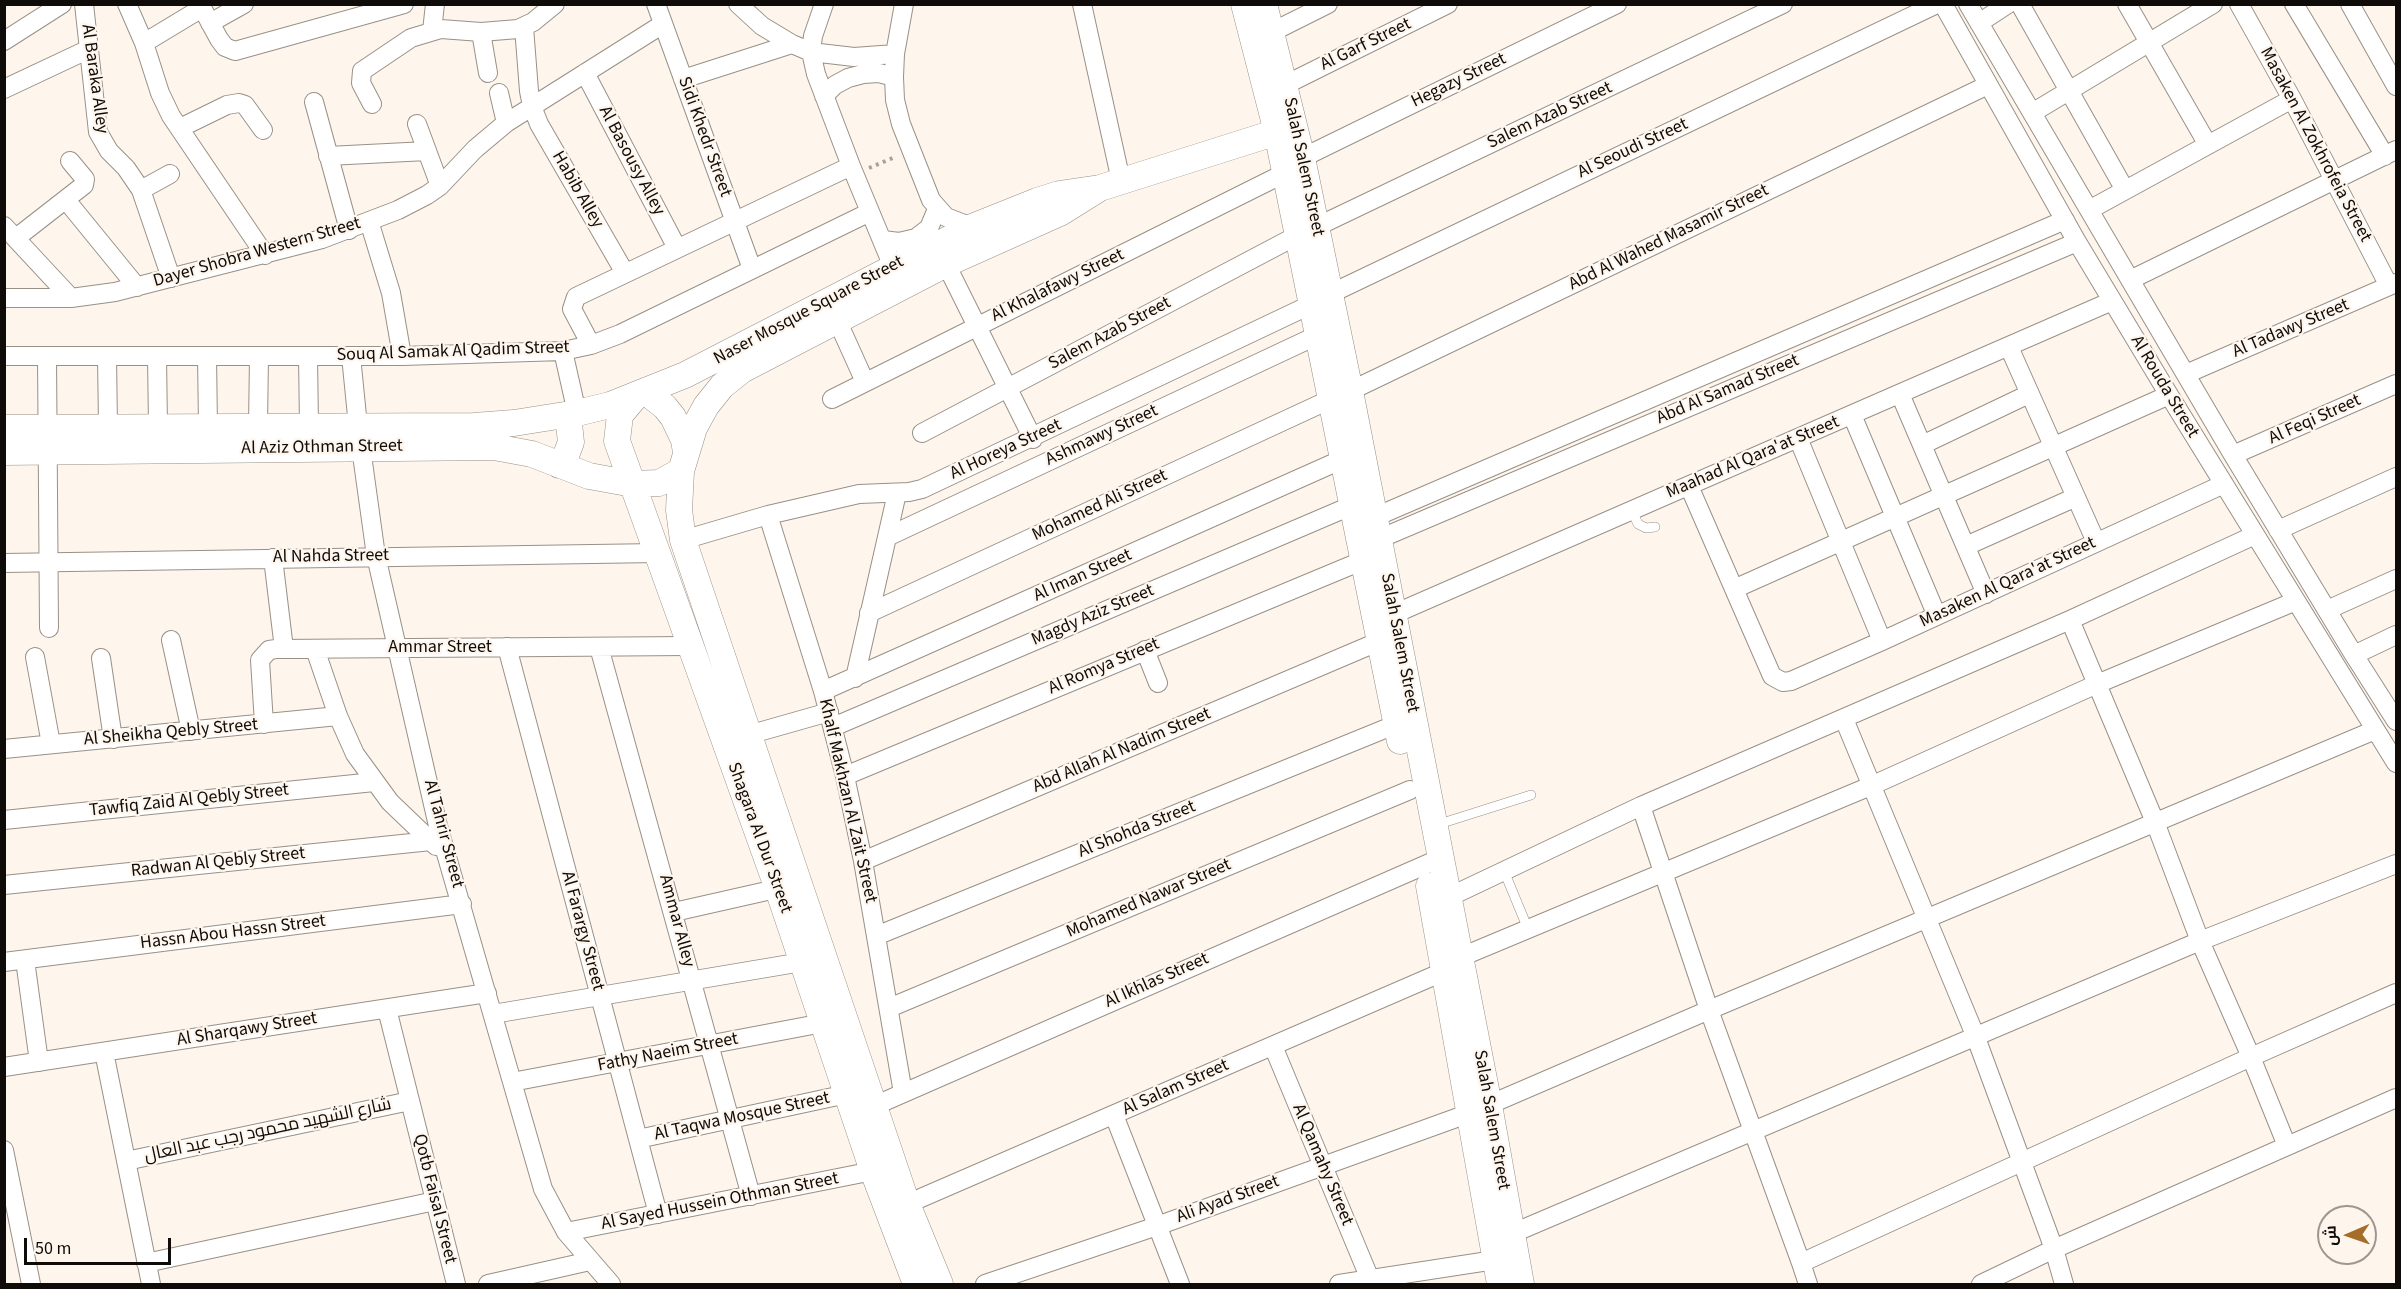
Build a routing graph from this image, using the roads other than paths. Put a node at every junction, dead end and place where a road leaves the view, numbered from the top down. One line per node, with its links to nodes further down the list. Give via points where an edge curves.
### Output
1 (62, 4): 36 (street)
2 (84, 4): 40 (street, Al Baraka Alley)
3 (127, 4): 38 (street)
4 (244, 4): 29 (street)
5 (404, 4): 29 (street, via 235,51 225,47)
6 (435, 4): 33 (street)
7 (555, 4): 32 (street)
8 (656, 4): 31 (street, Sidi Khedr Street)
9 (738, 4): 39 (street, via 762,26)
10 (824, 4): 41 (street)
11 (904, 4): 42 (street)
12 (1083, 4): 73 (street)
13 (1244, 4): 63 (street, Salah Salem Street)
14 (1264, 4): 35 (street, Salah Salem Street)
15 (1328, 4): 35 (street)
16 (1448, 4): 47 (street, Al Garf Street)
17 (1617, 4): 69 (street, Hegazy Street)
18 (1783, 4): 86 (street, Salem Azab Street)
19 (1937, 4): 102 (street, Al Seoudi Street)
20 (1943, 4): 48 (street, Al Rouda Street)
21 (1968, 4): 30 (street, Al Rouda Street)
22 (2008, 4): 30 (street)
23 (2020, 4): 51 (street)
24 (2127, 4): 37 (street)
25 (2213, 4): 37 (street)
26 (2239, 4): 54 (street, Masaken Al Zokhrofeia Street)
27 (2294, 4): 66 (street)
28 (2350, 4): 49 (street)
29 (204, 12): 38 (street)
30 (1979, 23): 58 (street, Al Rouda Street)
31 (663, 24): 44 (street, Dayer Shobra Western Street); 46 (street, Sidi Khedr Street)
32 (524, 27): 34 (street); 57 (street, Habib Alley)
33 (432, 31): 34 (street); 56 (street, via 411,38 362,71 361,83)
34 (481, 32): 43 (street)
35 (1272, 32): 47 (street, Salah Salem Street)
36 (4, 41)
37 (2149, 42): 51 (street); 64 (street)
38 (144, 43): 61 (street, via 160,93)
39 (792, 44): 41 (street); 46 (street)
40 (89, 49): 50 (street); 75 (street, Al Baraka Alley, via 98,132)
41 (812, 52): 42 (street, via 854,57); 53 (street)
42 (895, 54): 45 (street)
43 (488, 73)
44 (585, 74): 57 (street, Dayer Shobra Western Street); 90 (street, Al Basousy Alley)
45 (894, 77): 53 (street, via 871,74 849,78); 78 (street, via 901,124)
46 (683, 79): 83 (street, Sidi Khedr Street)
47 (1285, 85): 69 (street, Salah Salem Street)
48 (1988, 85): 81 (street, Al Rouda Street); 126 (street, Abd Al Wahed Masamir Street)
49 (2397, 86)
50 (4, 89)
51 (2069, 90): 58 (street); 76 (street)
52 (499, 93): 59 (street)
53 (824, 96): 70 (street)
54 (2292, 99): 64 (street); 72 (street, Masaken Al Zokhrofeia Street)
55 (314, 102): 67 (street)
56 (372, 104)
57 (532, 106): 59 (street, Dayer Shobra Western Street); 95 (street, Habib Alley)
58 (2032, 113): 79 (street, Al Rouda Street)
59 (506, 123): 74 (street, Dayer Shobra Western Street)
60 (417, 124): 65 (street)
61 (180, 128): 62 (street, via 239,103 245,105); 91 (street)
62 (263, 129)
63 (1277, 132): 69 (street, Salah Salem Street); 73 (street, Naser Mosque Square Street)
64 (2208, 145): 76 (street)
65 (427, 151): 67 (street); 74 (street)
66 (2391, 153): 72 (street)
67 (328, 156): 85 (street)
68 (70, 161): 77 (street, via 84,184)
69 (1294, 165): 86 (street, Salah Salem Street); 105 (street, Al Khalafawy Street)
70 (853, 170): 80 (street); 83 (street)
71 (170, 174): 75 (street)
72 (2334, 180): 97 (street); 98 (street, Masaken Al Zokhrofeia Street)
73 (1111, 184): 84 (street, Naser Mosque Square Street, via 1059,194); 92 (street, Naser Mosque Square Street, via 1060,213)
74 (440, 186): 82 (street, Dayer Shobra Western Street, via 413,203)
75 (141, 190): 96 (street, Al Baraka Alley)
76 (2125, 190): 79 (street)
77 (66, 200): 87 (street); 99 (street)
78 (937, 209): 84 (street); 88 (street, via 929,228 916,238)
79 (2089, 210): 97 (street, Al Rouda Street)
80 (870, 212): 88 (street); 94 (street, Souq Al Samak Al Qadim Street)
81 (2065, 220): 89 (street, Al Rouda Street); 160 (street, Abd Al Samad Street)
82 (369, 221): 85 (street, Dayer Shobra Western Street); 118 (street, via 391,293)
83 (735, 221): 90 (street); 94 (street, Sidi Khedr Street)
84 (972, 227): 93 (street, Naser Mosque Square Street)
85 (349, 230): 91 (street, Dayer Shobra Western Street)
86 (1307, 231): 102 (street, Salah Salem Street); 122 (street, Salem Azab Street)
87 (10, 232): 101 (street)
88 (883, 240): 93 (street)
89 (2077, 242): 103 (street, Al Rouda Street); 160 (street, Abd Al Samad Street)
90 (677, 248): 95 (street)
91 (265, 255): 96 (street, Dayer Shobra Western Street)
92 (946, 264): 104 (street, Naser Mosque Square Street); 105 (street)
93 (894, 267): 104 (street, Naser Mosque Square Street)
94 (752, 269): 107 (street, Souq Al Samak Al Qadim Street)
95 (625, 273): 107 (street, via 581,294 573,303 574,314)
96 (171, 278): 99 (street, Dayer Shobra Western Street)
97 (2130, 280): 119 (street, Al Rouda Street)
98 (2393, 284): 119 (street, Al Tadawy Street)
99 (137, 287): 101 (street, Dayer Shobra Western Street)
100 (4, 298): 101 (street, Dayer Shobra Western Street)
101 (71, 298)
102 (1321, 299): 106 (street, Salah Salem Street); 126 (street, Salah Salem Street); 141 (street, Al Horeya Street)
103 (2112, 301): 108 (street, Maahad Al Qara'at Street); 127 (street, Al Rouda Street)
104 (832, 310): 120 (street); 123 (street, Naser Mosque Square Street); 148 (street, Naser Mosque Square Street, via 722,386 694,428)
105 (977, 326): 120 (street, Al Khalafawy Street); 122 (street)
106 (1318, 335): 126 (street, Salah Salem Street); 164 (street, Ashmawy Street)
107 (591, 345): 109 (street, Souq Al Samak Al Qadim Street)
108 (2009, 347): 124 (street, Maahad Al Qara'at Street); 125 (street)
109 (563, 351): 118 (street, Souq Al Samak Al Qadim Street); 129 (street)
110 (4, 356): 111 (street, Souq Al Samak Al Qadim Street)
111 (47, 356): 112 (street, Souq Al Samak Al Qadim Street); 142 (street)
112 (107, 356): 113 (street, Souq Al Samak Al Qadim Street); 137 (street)
113 (157, 356): 114 (street, Souq Al Samak Al Qadim Street); 134 (street)
114 (207, 356): 115 (street, Souq Al Samak Al Qadim Street); 135 (street)
115 (259, 356): 116 (street, Souq Al Samak Al Qadim Street); 132 (street)
116 (308, 356): 117 (street, Souq Al Samak Al Qadim Street); 133 (street)
117 (351, 356): 118 (street, Souq Al Samak Al Qadim Street); 139 (street, Al Tahrir Street)
118 (402, 356)
119 (2186, 375): 146 (street, Al Rouda Street)
120 (865, 382): 128 (street, Al Khalafawy Street)
121 (2397, 384): 146 (street, Al Feqi Street)
122 (1008, 389): 138 (street, Salem Azab Street); 141 (street)
123 (641, 394): 129 (street, Naser Mosque Square Street); 148 (street, via 665,407 673,417 684,440); 151 (street, Shagara Al Dur Street, via 620,415 616,432)
124 (1900, 394): 130 (street, Maahad Al Qara'at Street); 143 (street)
125 (2030, 394): 143 (street); 144 (street)
126 (1341, 395): 147 (street, Salah Salem Street); 160 (street, Salah Salem Street); 180 (street, Mohamed Ali Street)
127 (2169, 395): 144 (street); 152 (street, Al Rouda Street)
128 (832, 399)
129 (571, 414): 131 (street, Naser Mosque Square Street); 149 (street, via 571,441)
130 (1852, 415): 140 (street, Maahad Al Qara'at Street); 159 (street)
131 (514, 423): 139 (street, Al Aziz Othman Street)
132 (258, 426): 133 (street, Al Aziz Othman Street); 135 (street, Al Aziz Othman Street)
133 (309, 426): 139 (street, Al Aziz Othman Street)
134 (158, 427): 135 (street, Al Aziz Othman Street); 137 (street, Al Aziz Othman Street)
135 (208, 427)
136 (4, 428): 142 (street, Al Aziz Othman Street)
137 (108, 428): 142 (street, Al Aziz Othman Street)
138 (922, 433)
139 (359, 437): 142 (street, Al Aziz Othman Street); 149 (street, Al Aziz Othman Street, via 494,447 532,454); 170 (street, Al Tahrir Street)
140 (1798, 438): 153 (street, Maahad Al Qara'at Street); 166 (street)
141 (1033, 439): 154 (street, Al Horeya Street, via 922,489)
142 (48, 440): 145 (street, Al Aziz Othman Street); 173 (street)
143 (1922, 445): 155 (street)
144 (2054, 448): 155 (street); 156 (street)
145 (4, 452)
146 (2233, 455): 162 (street, Al Rouda Street)
147 (1343, 459): 160 (street, Salah Salem Street); 199 (street, Al Iman Street)
148 (683, 462): 151 (street, via 659,483); 165 (street, Shagara Al Dur Street)
149 (559, 465): 151 (street, Al Aziz Othman Street, via 601,479)
150 (2397, 477): 162 (street)
151 (633, 484): 169 (street, Shagara Al Dur Street)
152 (2224, 484): 163 (street, Al Rouda Street); 167 (street, Masaken Al Qara'at Street)
153 (1689, 486): 157 (street, Maahad Al Qara'at Street); 176 (street)
154 (897, 494): 158 (street, Al Horeya Street, via 860,494); 164 (street)
155 (1944, 497): 159 (street); 168 (street)
156 (2076, 497): 167 (street); 168 (street)
157 (1632, 511): 161 (lane, via 1638,524); 181 (street, Maahad Al Qara'at Street)
158 (768, 515): 165 (street, Al Horeya Street); 202 (street, Khalf Makhzan Al Zait Street)
159 (1896, 518): 166 (street); 182 (street)
160 (1369, 520): 172 (street, Salah Salem Street); 181 (street, Salah Salem Street); 204 (street, Magdy Aziz Street)
161 (1655, 528)
162 (2278, 530): 179 (street, Al Rouda Street)
163 (2255, 535): 178 (street, Al Rouda Street); 183 (street)
164 (887, 537): 180 (street)
165 (683, 540): 211 (street, Shagara Al Dur Street)
166 (1841, 542): 176 (street); 188 (street)
167 (2096, 542): 177 (street, Masaken Al Qara'at Street)
168 (1965, 546): 177 (street)
169 (658, 553): 170 (street, Al Nahda Street); 189 (street, Shagara Al Dur Street)
170 (376, 556): 171 (street, Al Nahda Street); 192 (street, Al Tahrir Street)
171 (273, 558): 173 (street, Al Nahda Street); 193 (street)
172 (1364, 560): 187 (street, Salah Salem Street); 195 (street, Al Romya Street)
173 (48, 562): 174 (street, Al Nahda Street); 184 (street)
174 (4, 563)
175 (2397, 579): 179 (street)
176 (1734, 589): 188 (street, Masaken Al Qara'at Street, via 1772,676 1783,682)
177 (1986, 594): 182 (street, Masaken Al Qara'at Street)
178 (2296, 601): 201 (street, Al Salam Street); 209 (street, Al Rouda Street)
179 (2327, 610): 196 (street, Al Rouda Street)
180 (869, 613): 199 (street)
181 (1394, 614): 224 (street, Salah Salem Street)
182 (1937, 616): 188 (street, Masaken Al Qara'at Street)
183 (2070, 620): 201 (street); 205 (street)
184 (49, 628)
185 (2397, 635): 196 (street)
186 (171, 640): 210 (street)
187 (1380, 641): 208 (street, Salah Salem Street); 227 (street, Abd Allah Al Nadim Street)
188 (1882, 641)
189 (689, 646): 191 (street, Ammar Street); 233 (street, Shagara Al Dur Street)
190 (507, 647): 191 (street, Ammar Street); 192 (street, Ammar Street); 248 (street, Al Farargy Street)
191 (599, 647): 236 (street, Ammar Alley)
192 (397, 648): 194 (street, Ammar Street); 226 (street, Al Tahrir Street)
193 (284, 649): 194 (street, Ammar Street); 207 (street, Ammar Street, via 269,650 260,660)
194 (315, 649): 203 (street)
195 (1145, 650): 200 (street); 216 (street, Al Romya Street)
196 (2354, 655): 206 (street, Al Rouda Street)
197 (35, 657): 213 (street)
198 (101, 658): 212 (street)
199 (855, 678): 202 (street, Al Iman Street)
200 (1158, 683)
201 (2097, 684): 218 (street, Al Salam Street); 223 (street)
202 (823, 691): 204 (street, Khalf Makhzan Al Zait Street)
203 (338, 716): 207 (street, Al Sheikha Qebly Street); 217 (street, via 355,754)
204 (831, 719): 211 (street, Magdy Aziz Street); 216 (street, Khalf Makhzan Al Zait Street)
205 (1844, 719): 218 (street); 221 (street)
206 (2396, 719)
207 (264, 724): 210 (street, Al Sheikha Qebly Street)
208 (1397, 724): 219 (street, Salah Salem Street); 239 (street, Al Shohda Street)
209 (2375, 730): 215 (street, Al Rouda Street); 223 (street, Ali Ayad Street)
210 (191, 731): 212 (street, Al Sheikha Qebly Street)
211 (748, 735): 233 (street, Shagara Al Dur Street)
212 (113, 738): 213 (street, Al Sheikha Qebly Street)
213 (51, 744): 214 (street, Al Sheikha Qebly Street)
214 (4, 749)
215 (2397, 763)
216 (845, 776): 227 (street, Khalf Makhzan Al Zait Street)
217 (374, 782): 222 (street, Tawfiq Zaid Al Qebly Street); 225 (street)
218 (1873, 786): 231 (street, Al Salam Street); 237 (street)
219 (1410, 790): 228 (street, Salah Salem Street); 249 (street, Mohamed Nawar Street)
220 (1531, 795): 224 (lane)
221 (1641, 806): 230 (street); 231 (street)
222 (4, 819)
223 (2155, 822): 237 (street, Ali Ayad Street); 240 (street)
224 (1435, 825): 228 (street, Salah Salem Street)
225 (431, 841): 226 (street); 232 (street, Radwan Al Qebly Street)
226 (448, 858): 235 (street, Al Tahrir Street)
227 (864, 861): 239 (street, Khalf Makhzan Al Zait Street)
228 (1433, 861): 234 (street, Salah Salem Street); 244 (street, Salah Salem Street); 263 (street, Al Ikhlas Street)
229 (2397, 864): 240 (street)
230 (1504, 871): 234 (street); 238 (lane)
231 (1664, 871): 238 (street, Al Salam Street); 251 (street)
232 (4, 885)
233 (788, 886): 236 (street); 243 (street, Shagara Al Dur Street); 267 (street, Shagara Al Dur Street)
234 (1449, 897): 244 (street, Salah Salem Street)
235 (462, 904): 241 (street, Hassn Abou Hassn Street); 246 (street, Al Tahrir Street)
236 (674, 912): 245 (street, Ammar Alley)
237 (1927, 918): 251 (street, Ali Ayad Street); 254 (street)
238 (1528, 929): 244 (street, Al Salam Street)
239 (876, 936): 249 (street, Khalf Makhzan Al Zait Street)
240 (2200, 941): 254 (street); 258 (street)
241 (25, 960): 242 (street, Hassn Abou Hassn Street); 259 (street)
242 (4, 962)
243 (802, 962): 245 (street); 253 (street, Shagara Al Dur Street)
244 (1453, 964): 256 (street, Al Salam Street); 268 (street, Salah Salem Street)
245 (692, 980): 248 (street); 255 (street, Ammar Alley)
246 (487, 993): 250 (street, Al Sharqawy Street); 252 (street, Al Tahrir Street)
247 (2397, 993): 258 (street)
248 (600, 996): 252 (street); 260 (street, Al Farargy Street)
249 (889, 1008): 263 (street, Khalf Makhzan Al Zait Street)
250 (387, 1009): 257 (street, Al Sharqawy Street); 266 (street, Qotb Faisal Street)
251 (1709, 1010): 268 (street, Ali Ayad Street); 271 (street)
252 (493, 1014): 262 (street, Al Tahrir Street)
253 (823, 1023): 255 (street, Fathy Naeim Street); 264 (street, Shagara Al Dur Street)
254 (1976, 1035): 271 (street); 276 (street)
255 (710, 1045): 260 (street, Fathy Naeim Street); 270 (street, Ammar Alley)
256 (1273, 1046): 269 (street, Al Salam Street); 277 (street, Al Qamahy Street)
257 (104, 1052): 259 (street, Al Sharqawy Street); 275 (street)
258 (2252, 1057): 273 (street); 276 (street)
259 (39, 1062): 261 (street, Al Sharqawy Street)
260 (617, 1062): 262 (street, Fathy Naeim Street); 272 (street, Al Farargy Street)
261 (6, 1067)
262 (512, 1082): 284 (street, Al Tahrir Street, via 543,1189)
263 (903, 1092): 267 (street, Al Ikhlas Street)
264 (847, 1094): 270 (street, Al Taqwa Mosque Street); 278 (street, Shagara Al Dur Street)
265 (2397, 1098): 273 (street)
266 (410, 1101): 275 (street, شارع الشهيد محمود رجب عبد العال); 280 (street, Qotb Faisal Street)
267 (874, 1106): 281 (street, Shagara Al Dur Street)
268 (1479, 1109): 277 (street, Ali Ayad Street); 285 (street, Salah Salem Street); 287 (street, Salah Salem Street)
269 (1114, 1115): 281 (street, Al Salam Street); 283 (street)
270 (730, 1119): 272 (street, Al Taqwa Mosque Street); 279 (street, Ammar Alley)
271 (1754, 1130): 285 (street); 290 (street)
272 (638, 1139): 282 (street, Al Farargy Street)
273 (2287, 1146): 286 (street)
274 (4, 1149): 292 (street)
275 (126, 1161): 289 (street)
276 (2020, 1163): 286 (street); 290 (street)
277 (1322, 1165): 283 (street, Ali Ayad Street); 291 (street, Al Qamahy Street)
278 (873, 1172): 279 (street, Al Sayed Hussein Othman Street); 297 (street, Shagara Al Dur Street)
279 (751, 1196): 282 (street, Al Sayed Hussein Othman Street)
280 (435, 1201): 289 (street); 294 (street, Qotb Faisal Street)
281 (907, 1204): 298 (street, Shagara Al Dur Street)
282 (658, 1214): 284 (street, Al Sayed Hussein Othman Street)
283 (1157, 1226): 299 (street, Ali Ayad Street); 300 (street)
284 (566, 1232): 288 (street, Al Tahrir Street)
285 (1511, 1234): 303 (street, Salah Salem Street)
286 (2054, 1249): 305 (street); 306 (street)
287 (1495, 1260): 291 (street); 302 (street, Salah Salem Street)
288 (590, 1261): 295 (street); 296 (street, Al Tahrir Street)
289 (146, 1263): 293 (street)
290 (1801, 1263): 304 (street)
291 (1371, 1282): 301 (street)
292 (31, 1284)
293 (151, 1284)
294 (456, 1284)
295 (488, 1284)
296 (611, 1284)
297 (916, 1284)
298 (940, 1284)
299 (986, 1284)
300 (1180, 1284)
301 (1339, 1284)
302 (1500, 1284)
303 (1521, 1284)
304 (1808, 1284)
305 (1981, 1284)
306 (2064, 1284)

